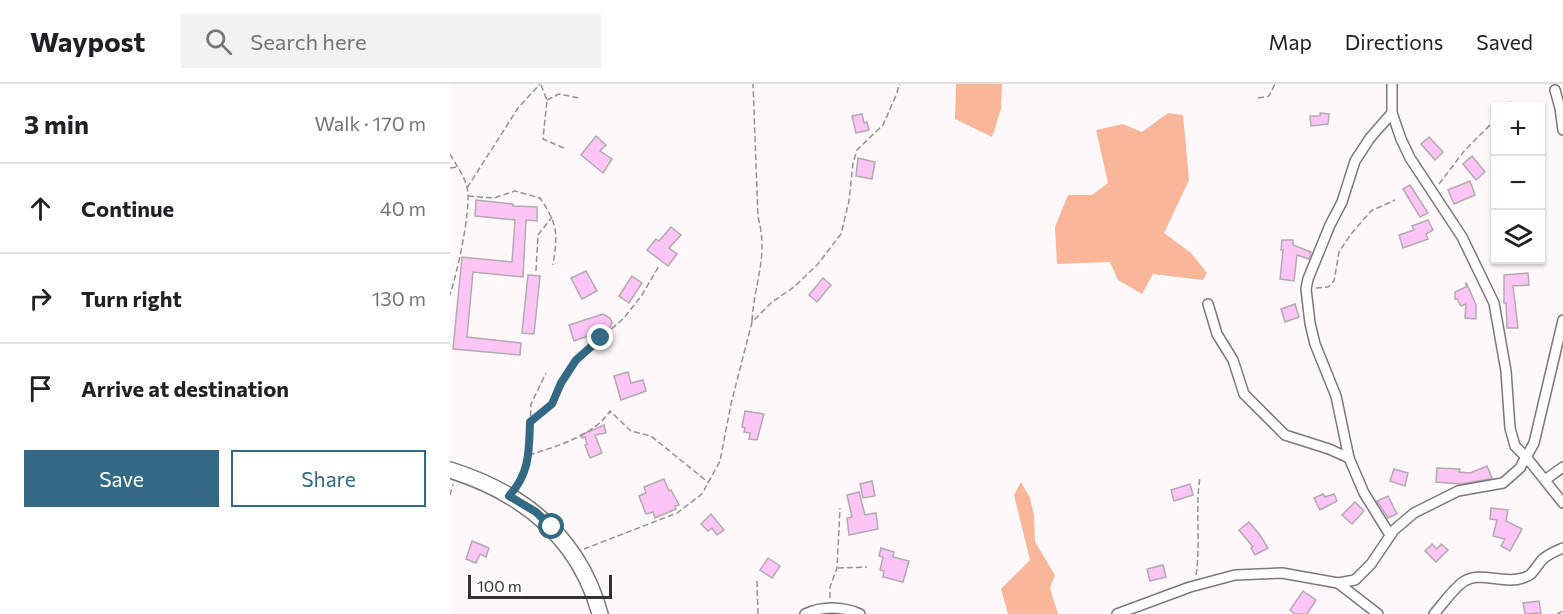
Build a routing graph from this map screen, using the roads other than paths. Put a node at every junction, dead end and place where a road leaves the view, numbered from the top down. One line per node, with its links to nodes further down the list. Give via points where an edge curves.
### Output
1 (1392, 84): 3 (street)
2 (1555, 90): 4 (street)
3 (1392, 113): 7 (street, via 1354,161 1342,202 1306,289 1315,345 1336,396); 8 (street, via 1410,158 1462,237 1494,303 1506,371 1510,428 1515,446)
4 (1563, 130)
5 (1208, 304): 7 (street, via 1216,334 1233,360 1244,394 1285,435)
6 (1563, 320): 8 (street)
7 (1349, 458): 13 (street, via 1364,493)
8 (1527, 458): 11 (street); 13 (street, via 1503,483 1458,491 1414,513)
9 (1563, 467): 11 (street)
10 (450, 470): 16 (main road, via 490,484 536,512 552,527 578,563)
11 (1545, 480): 12 (street)
12 (1563, 503)
13 (1390, 535): 15 (street, via 1355,580)
14 (1563, 548): 21 (street, via 1544,558 1532,574 1521,579 1466,580)
15 (1338, 583): 19 (street, via 1282,573 1235,575 1195,585); 20 (street)
16 (600, 614)
17 (805, 614): 18 (street, via 829,608 848,608)
18 (860, 614)
19 (1118, 614)
20 (1378, 614)
21 (1434, 614)

